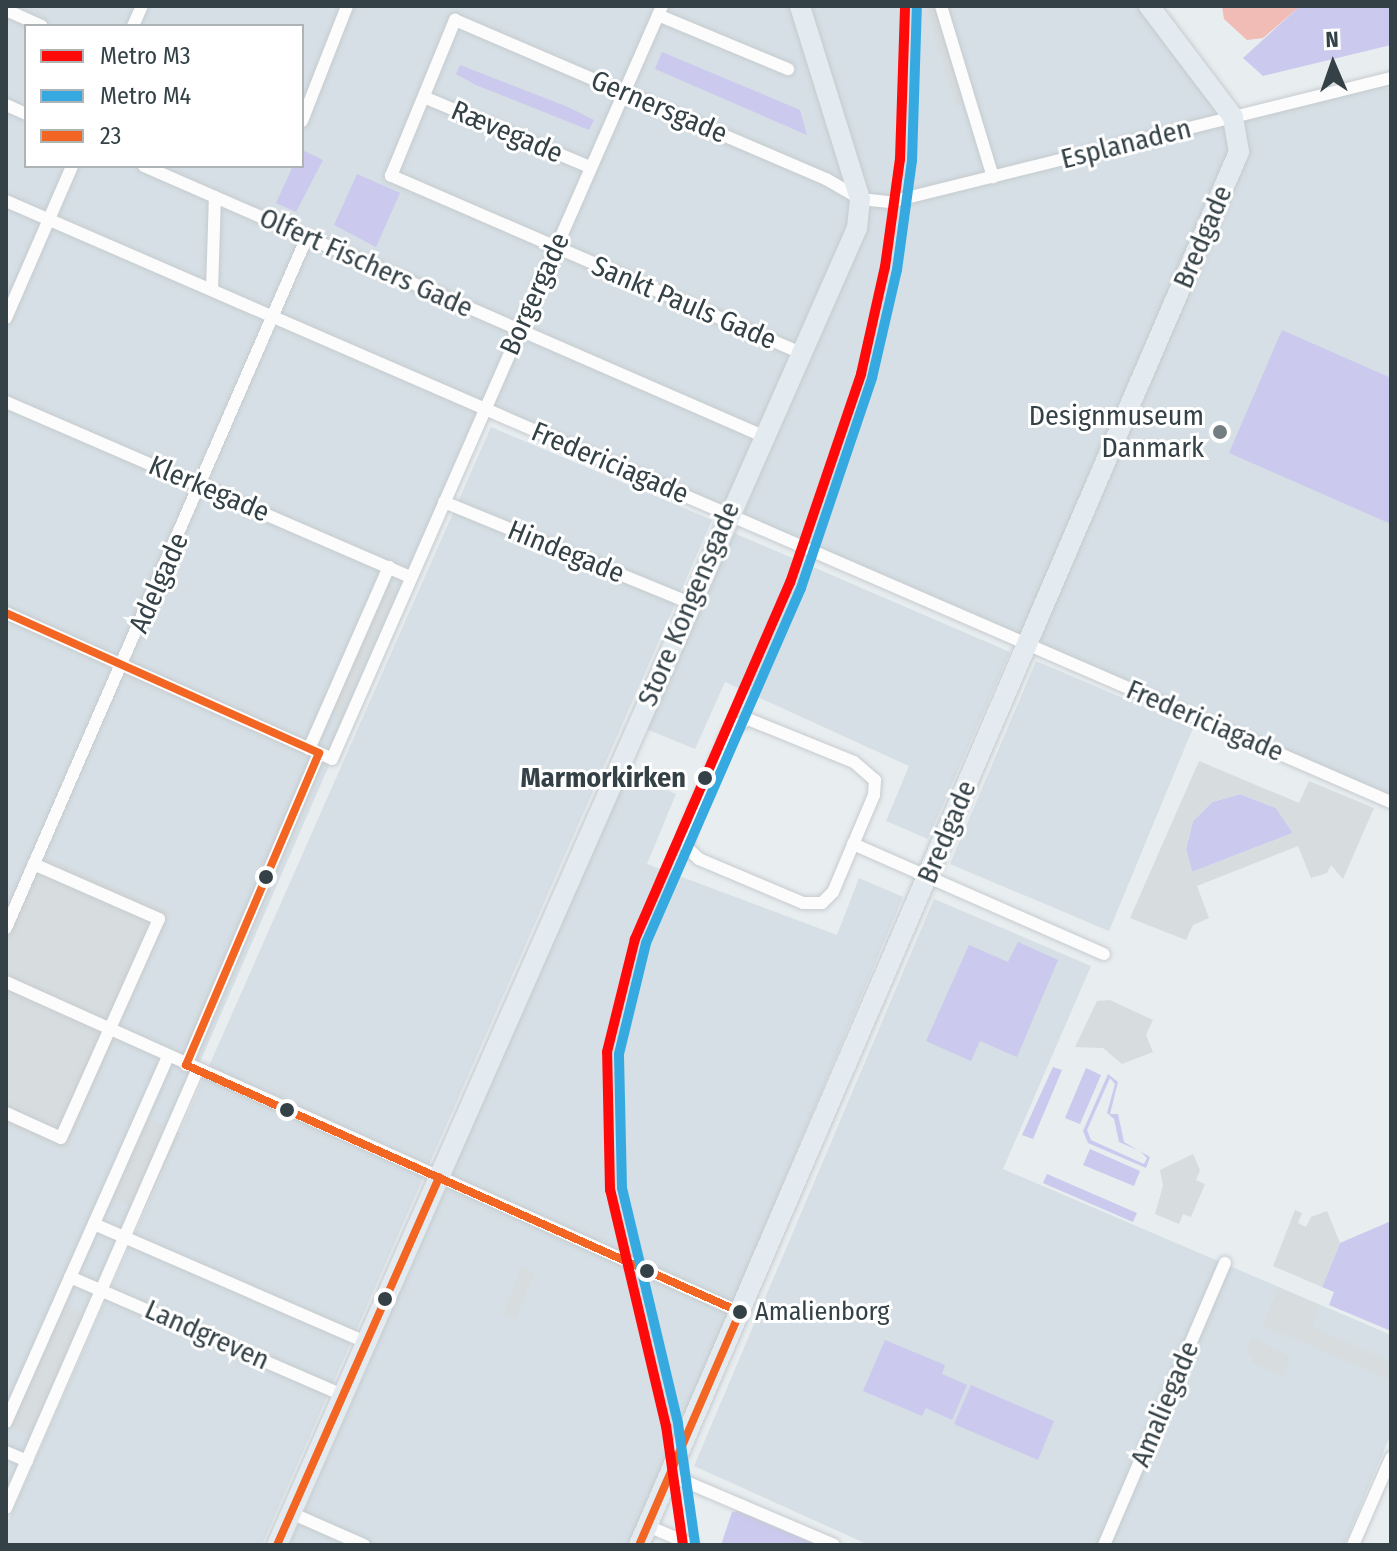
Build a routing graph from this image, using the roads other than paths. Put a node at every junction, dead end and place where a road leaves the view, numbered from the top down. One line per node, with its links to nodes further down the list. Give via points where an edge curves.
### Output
1 (347, 6): 12 (street)
2 (800, 6): 19 (main road, Store Kongensgade)
3 (941, 6): 17 (street)
4 (1149, 6): 13 (main road)
5 (658, 9): 8 (street); 10 (street, Borgergade)
6 (6, 10): 7 (street)
7 (38, 24)
8 (788, 69)
9 (1391, 78): 13 (street, Esplanaden)
10 (624, 92): 11 (street, Gernersgade, via 455,20); 14 (street, Borgergade); 19 (street, Gernersgade)
11 (424, 97): 14 (street, Rævegade); 23 (street, Sankt Pauls Gade, via 391,176)
12 (304, 116)
13 (1233, 117): 17 (street, Esplanaden); 39 (main road, Bredgade, via 1239,152)
14 (590, 167): 23 (street, Borgergade)
15 (71, 168): 21 (street)
16 (149, 168): 18 (street, Olfert Fischers Gade)
17 (993, 177): 19 (street, Esplanaden, via 890,202)
18 (215, 197): 22 (street, Olfert Fischers Gade); 24 (street)
19 (860, 199): 28 (main road, Store Kongensgade, via 857,228)
20 (6, 201): 21 (street, Fredericiagade)
21 (49, 219): 24 (street, Fredericiagade); 25 (street)
22 (307, 237): 26 (street, Adelgade); 27 (street, Olfert Fischers Gade)
23 (556, 247): 27 (street, Borgergade); 28 (street, Sankt Pauls Gade)
24 (212, 290): 26 (street, Fredericiagade)
25 (7, 311)
26 (272, 316): 30 (street, Fredericiagade); 32 (street, Adelgade)
27 (520, 330): 30 (street, Borgergade); 31 (street, Olfert Fischers Gade)
28 (801, 353): 31 (main road, Store Kongensgade)
29 (6, 402): 32 (street, Klerkegade)
30 (484, 409): 33 (street, Borgergade); 34 (street, Fredericiagade)
31 (763, 436): 34 (main road, Store Kongensgade)
32 (202, 485): 35 (street, Klerkegade); 40 (street, Adelgade)
33 (444, 502): 36 (street, Borgergade); 37 (street, Hindegade)
34 (728, 514): 37 (main road, Store Kongensgade); 39 (street, Fredericiagade)
35 (389, 567): 36 (street, Klerkegade); 41 (street)
36 (411, 577): 41 (street, Borgergade, via 332,759)
37 (688, 602): 53 (main road, Store Kongensgade)
38 (6, 613): 40 (street)
39 (1027, 645): 42 (street, Fredericiagade); 45 (main road, Bredgade)
40 (123, 666): 41 (street); 44 (street, Adelgade)
41 (314, 751): 51 (street)
42 (1391, 802)
43 (853, 844): 43 (street, via 874,795 873,776 754,719 734,724 689,824 685,842 693,855 817,905 833,892); 45 (street)
44 (34, 864): 46 (street, Adelgade); 49 (street, via 159,919)
45 (927, 878): 47 (street); 59 (main road, Bredgade)
46 (6, 928)
47 (1104, 954)
48 (6, 982): 49 (street)
49 (110, 1029): 50 (street); 52 (street, via 61,1138)
50 (168, 1057): 51 (street); 54 (street)
51 (191, 1067): 53 (street); 55 (street)
52 (6, 1113)
53 (439, 1177): 59 (street); 60 (main road, Store Kongensgade)
54 (94, 1224): 55 (street, Landgreven); 57 (street)
55 (124, 1237): 58 (street); 60 (street, Landgreven)
56 (1225, 1263): 74 (street, Amaliegade)
57 (70, 1277): 58 (street, Landgreven); 62 (street)
58 (102, 1290): 61 (street, Landgreven); 65 (street)
59 (740, 1312): 66 (main road, Bredgade)
60 (366, 1342): 61 (main road, Store Kongensgade)
61 (343, 1395): 68 (main road, Store Kongensgade)
62 (6, 1422)
63 (6, 1452): 65 (street)
64 (1391, 1458): 75 (street)
65 (27, 1461): 67 (street)
66 (670, 1475): 69 (main road, Bredgade); 73 (street)
67 (6, 1508)
68 (291, 1513): 70 (main road, Store Kongensgade); 71 (street)
69 (643, 1536): 72 (street)
70 (277, 1545)
71 (364, 1545)
72 (692, 1545)
73 (834, 1545)
74 (1104, 1545)
75 (1353, 1545)

